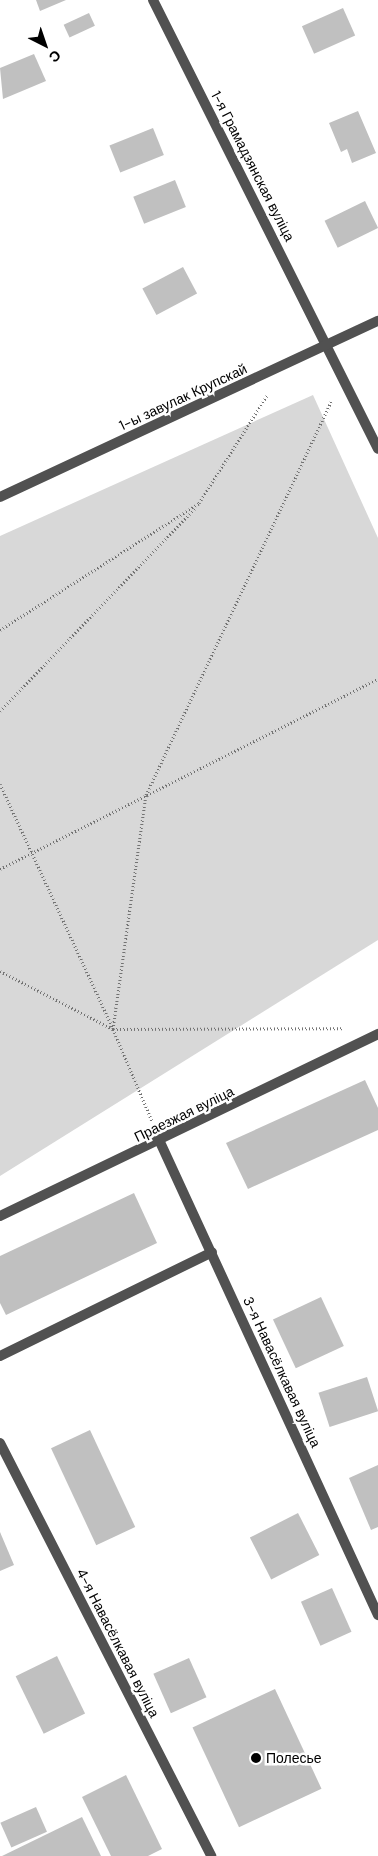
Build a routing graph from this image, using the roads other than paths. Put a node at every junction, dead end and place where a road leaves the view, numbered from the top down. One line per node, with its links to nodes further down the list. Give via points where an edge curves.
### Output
1 (153, 0): 3 (street, 1-я Грамадзянская вуліца)
2 (378, 322): 3 (street, 1-ы завулак Крупскай)
3 (329, 345): 4 (street, 1-я Грамадзянская вуліца); 5 (street, 1-ы завулак Крупскай)
4 (378, 449)
5 (0, 497)
6 (378, 1034): 7 (street, Праезжая вуліца)
7 (160, 1142): 8 (street, Праезжая вуліца); 9 (street, 3-я Навасёлкавая вуліца)
8 (0, 1216)
9 (212, 1252): 10 (street); 12 (street, 3-я Навасёлкавая вуліца)
10 (0, 1356)
11 (0, 1443): 13 (street, 4-я Навасёлкавая вуліца)
12 (378, 1615)
13 (211, 1856)

